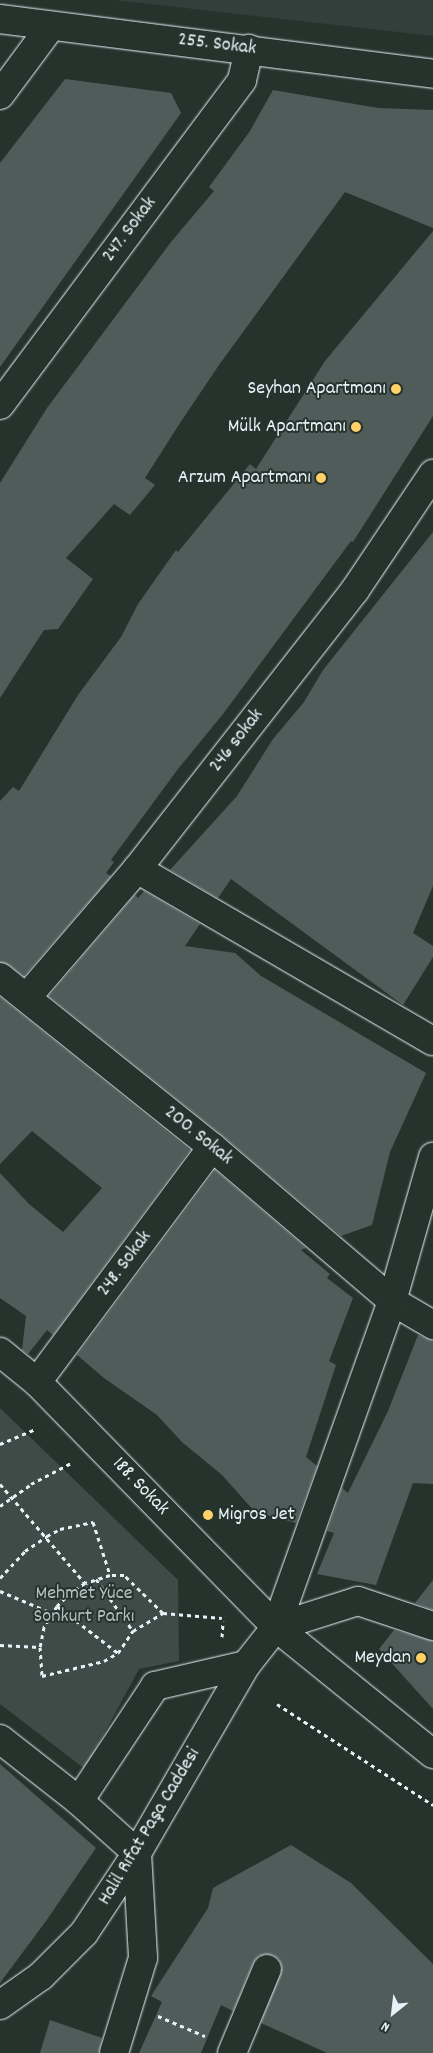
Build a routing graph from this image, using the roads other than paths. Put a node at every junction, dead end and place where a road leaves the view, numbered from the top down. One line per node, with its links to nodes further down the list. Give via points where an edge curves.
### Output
1 (0, 19): 2 (street, 255. Sokak)
2 (52, 26): 3 (street, 255. Sokak); 5 (street)
3 (249, 49): 4 (street, 255. Sokak); 6 (street, 247. Sokak, via 242,80)
4 (433, 74)
5 (0, 95)
6 (4, 391)
7 (433, 474): 8 (street, 246 sokak, via 355,590)
8 (137, 869): 10 (street, 246 sokak); 11 (street)
9 (0, 977): 10 (street, 200. Sokak)
10 (27, 997): 12 (street, 200. Sokak)
11 (433, 1041)
12 (212, 1147): 14 (street, 200. Sokak); 17 (street, 248. Sokak)
13 (433, 1157): 14 (street, Halil Rıfat Paşa Caddesi)
14 (392, 1301): 15 (street, 200. Sokak); 19 (street, Halil Rıfat Paşa Caddesi)
15 (433, 1325)
16 (0, 1352): 17 (street, 188. Sokak)
17 (37, 1382): 19 (street, 188. Sokak)
18 (433, 1626): 19 (street, via 358,1601)
19 (276, 1627): 20 (street, Halil Rıfat Paşa Caddesi); 22 (street, 188. Sokak)
20 (246, 1665): 23 (street, via 155,1686); 24 (street, Halil Rıfat Paşa Caddesi)
21 (0, 1739): 23 (street)
22 (433, 1754)
23 (79, 1801): 24 (street)
24 (137, 1853): 26 (street, Halil Rıfat Paşa Caddesi, via 84,1933 41,1976); 28 (street, via 143,1958)
25 (267, 1969): 27 (street)
26 (0, 2006)
27 (233, 2051)
28 (114, 2053)

